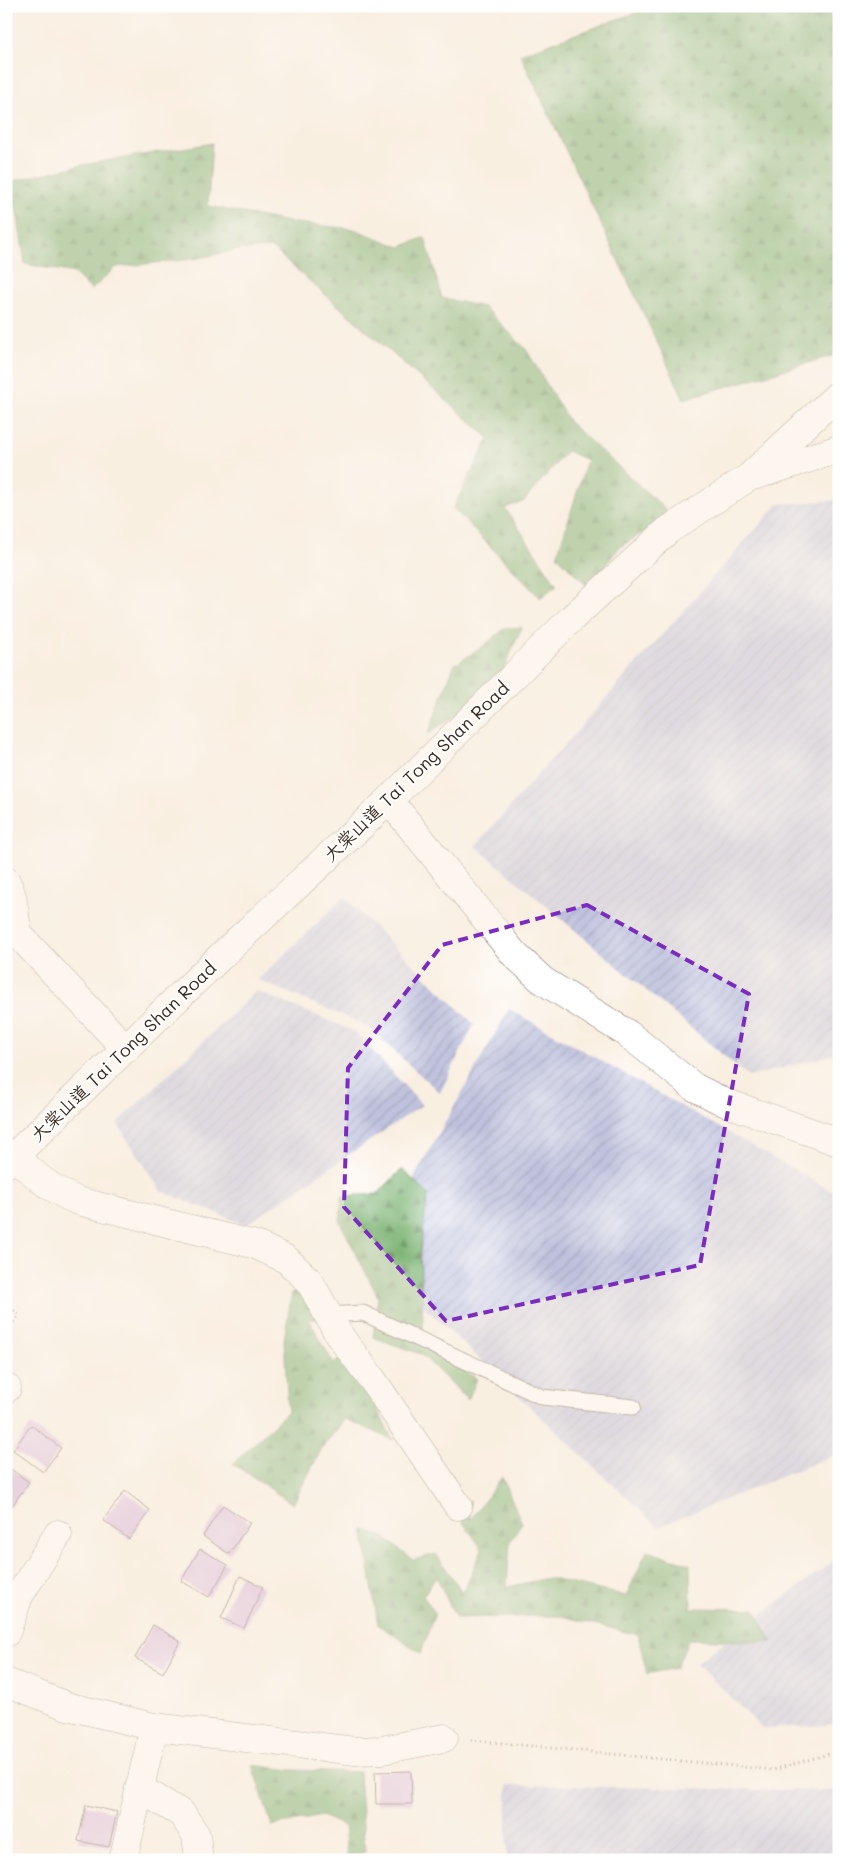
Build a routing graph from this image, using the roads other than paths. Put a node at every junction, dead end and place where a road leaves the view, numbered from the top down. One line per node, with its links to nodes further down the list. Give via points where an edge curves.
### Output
1 (839, 394): 3 (street, 大棠山道 Tai Tong Shan Road)
2 (839, 449): 3 (street)
3 (749, 477): 4 (street, 大棠山道 Tai Tong Shan Road, via 667,531 572,618)
4 (389, 800): 6 (street, 大棠山道 Tai Tong Shan Road); 7 (street, via 514,954 542,980 628,1034 694,1087 724,1102)
5 (6, 881): 6 (street, via 14,901 14,920 19,935)
6 (126, 1049): 8 (street, 大棠山道 Tai Tong Shan Road)
7 (839, 1142)
8 (11, 1160): 9 (street, via 58,1193 78,1201 256,1245 286,1259 310,1282)
9 (327, 1314): 10 (lane, via 363,1313 542,1398); 11 (street)
10 (633, 1407)
11 (458, 1506)
12 (58, 1534): 13 (street, via 19,1596)
13 (6, 1633)
14 (6, 1682): 15 (street, via 67,1706)
15 (154, 1727): 16 (street, via 355,1751 382,1750); 17 (street)
16 (444, 1738)
17 (139, 1788): 18 (street); 19 (street, via 182,1814 196,1835)
18 (123, 1860)
19 (199, 1860)

